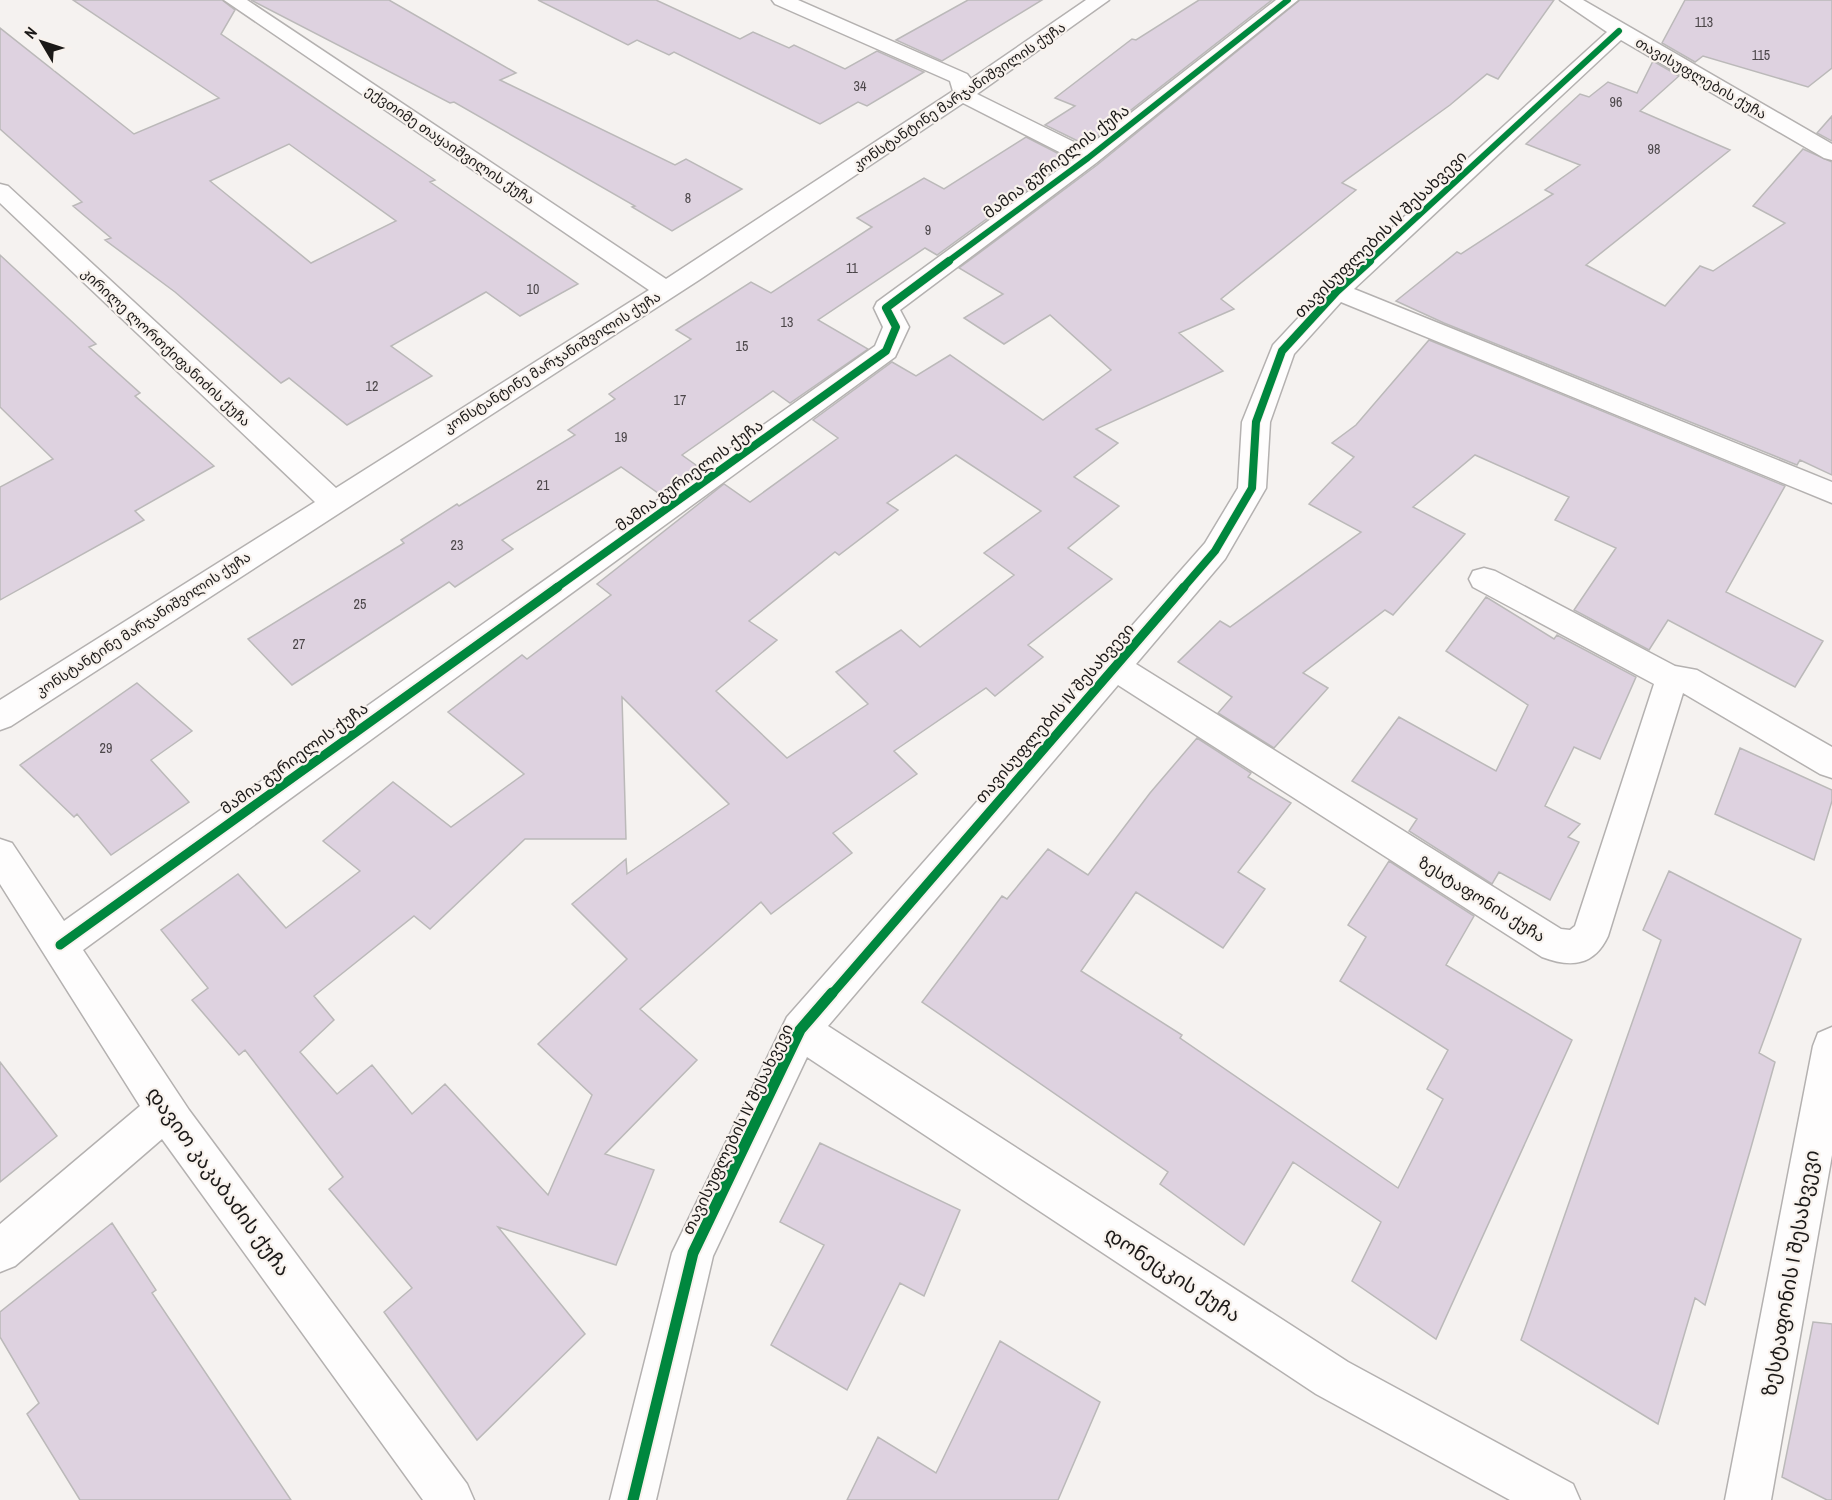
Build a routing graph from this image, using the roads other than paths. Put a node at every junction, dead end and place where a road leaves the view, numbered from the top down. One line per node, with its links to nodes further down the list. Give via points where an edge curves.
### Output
1 (234, 0): 11 (street, ექვთიმე თაყაიშვილის ქუჩა)
2 (782, 0): 7 (street, via 960,78)
3 (1100, 0): 7 (street, კონსტანტინე მარჯანიშვილის ქუჩა)
4 (1288, 0): 9 (street, მამია გურიელის ქუჩა)
5 (1570, 0): 6 (street, თავისუფლების ქუჩა)
6 (1619, 31): 8 (street, თავისუფლების ქუჩა); 12 (street, თავისუფლების IV შესახვევი)
7 (964, 95): 9 (street); 11 (street, კონსტანტინე მარჯანიშვილის ქუჩა)
8 (1832, 153)
9 (1088, 158): 21 (street, მამია გურიელის ქუჩა, via 886,308 896,327 886,351)
10 (0, 192): 14 (street, კირილე ლორთქიფანიძის ქუჩა)
11 (665, 290): 14 (street, კონსტანტინე მარჯანიშვილის ქუჩა)
12 (1337, 291): 13 (street, თავისუფლების IV შესახვევი); 16 (street, თავისუფლების IV შესახვევი, via 1282,351 1256,422 1252,488 1215,551)
13 (1832, 493)
14 (333, 502): 18 (street, კონსტანტინე მარჯანიშვილის ქუჩა)
15 (1484, 579): 17 (street)
16 (1114, 666): 17 (street, ზესტაფონის ქუჩა, via 1555,945 1577,948 1590,936); 22 (street, თავისუფლების IV შესახვევი)
17 (1672, 680): 19 (street, via 1686,679)
18 (0, 717)
19 (1832, 764)
20 (0, 854): 21 (street, დავით კაკაბაძის ქუჩა)
21 (60, 945): 24 (street, დავით კაკაბაძის ქუჩა)
22 (801, 1030): 27 (street, თავისუფლების IV შესახვევი, via 693,1253); 28 (street, დონეცკის ქუჩა, via 1332,1378)
23 (1832, 1046): 29 (street, ზესტაფონის I შესახვევი)
24 (166, 1110): 25 (street); 26 (street, დავით კაკაბაძის ქუჩა)
25 (0, 1251)
26 (451, 1500)
27 (633, 1500)
28 (1557, 1500)
29 (1748, 1500)

